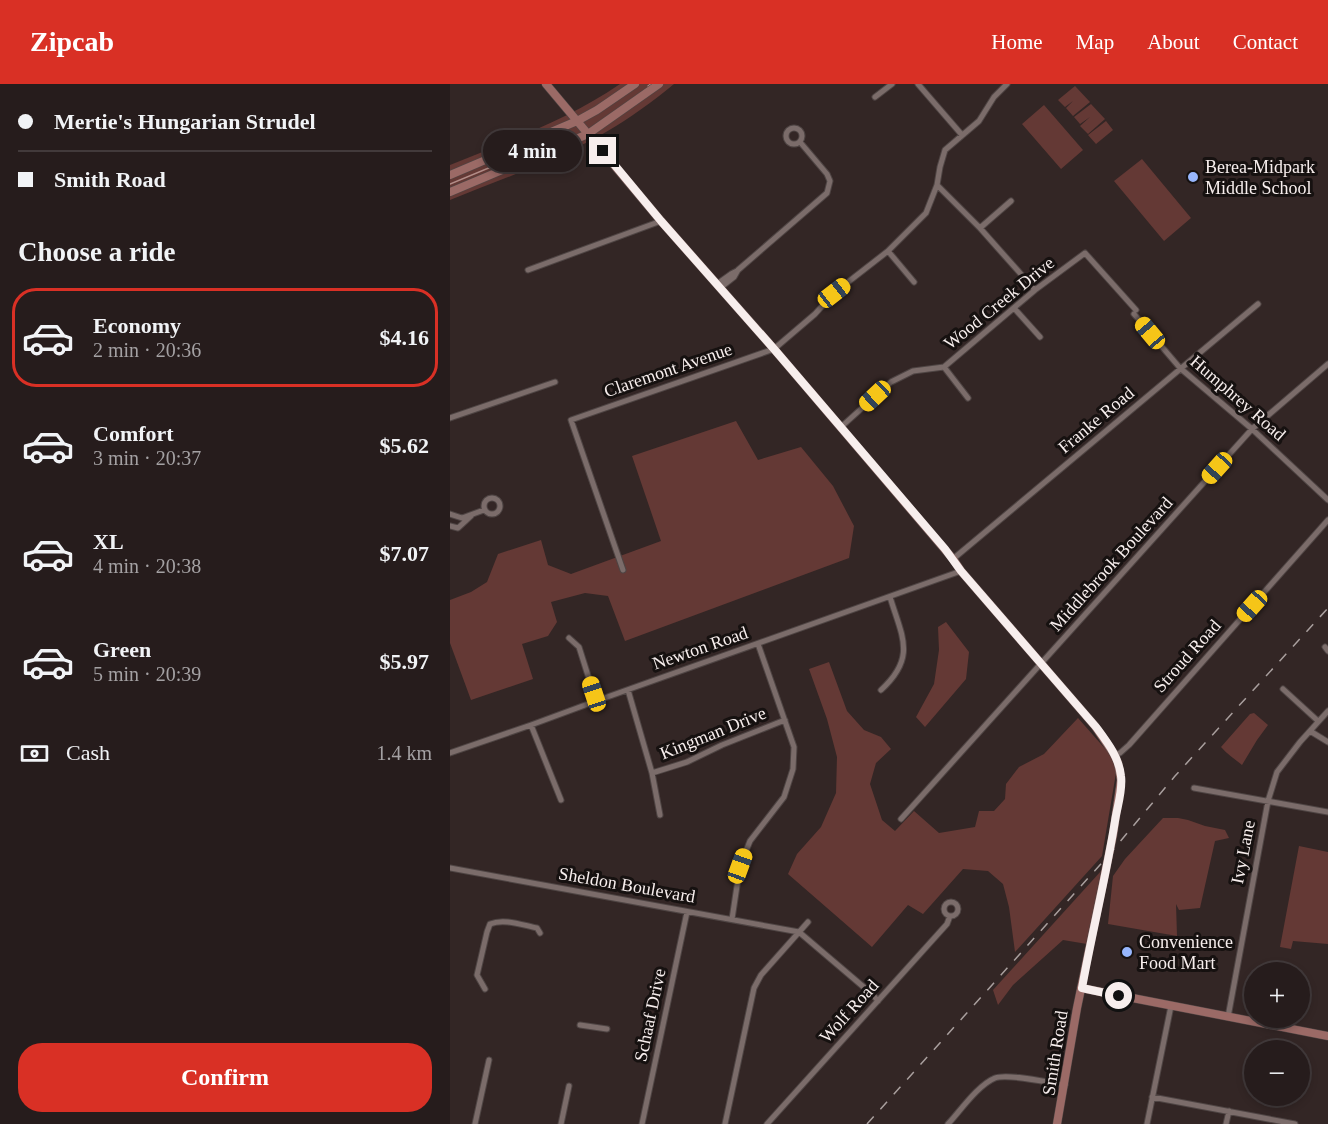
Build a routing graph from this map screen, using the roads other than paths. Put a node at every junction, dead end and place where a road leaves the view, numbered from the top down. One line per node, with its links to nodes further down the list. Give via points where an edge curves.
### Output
1 (546, 84): 8 (main road, Smith Road)
2 (635, 84): 8 (main road)
3 (659, 84): 9 (main road)
4 (892, 84): 7 (street)
5 (918, 84): 10 (street)
6 (1007, 84): 10 (street, via 979,121)
7 (875, 97)
8 (578, 121): 9 (main road, Smith Road); 12 (main road)
9 (588, 134): 14 (main road); 16 (main road, Smith Road)
10 (962, 135): 13 (street, via 945,150)
11 (800, 142): 22 (street, via 827,174 827,193)
12 (450, 175)
13 (938, 185): 17 (street); 18 (street, via 926,213)
14 (450, 192)
15 (1011, 201): 17 (street)
16 (661, 221): 20 (street); 22 (main road, Smith Road)
17 (981, 228): 23 (street)
18 (888, 250): 21 (street); 27 (street)
19 (1085, 253): 23 (street, Wood Creek Drive); 30 (street, Humphrey Road)
20 (528, 270)
21 (914, 282)
22 (719, 286): 27 (main road, Smith Road)
23 (1035, 291): 25 (street, Wood Creek Drive)
24 (1258, 304): 30 (street, Franke Road)
25 (1014, 308): 26 (street); 29 (street, Wood Creek Drive)
26 (1040, 337)
27 (774, 349): 34 (main road, Smith Road); 43 (street, Claremont Avenue, via 571,420)
28 (1328, 364): 35 (street, Middlebrook Boulevard)
29 (944, 367): 32 (street); 34 (street, Wood Creek Drive, via 913,371 891,382)
30 (1180, 368): 35 (street, Humphrey Road); 42 (street, Franke Road)
31 (555, 382): 33 (street)
32 (968, 398)
33 (450, 418)
34 (841, 427): 42 (main road, Smith Road)
35 (1252, 429): 36 (street, Humphrey Road); 48 (street, Middlebrook Boulevard)
36 (1328, 500)
37 (484, 510): 38 (street)
38 (475, 513): 39 (street, via 462,518); 41 (street, via 458,528)
39 (450, 514)
40 (1328, 520): 60 (street, Stroud Road, via 1129,744)
41 (450, 526)
42 (953, 560): 44 (main road, Smith Road)
43 (623, 570)
44 (961, 571): 45 (street, Newton Road); 48 (main road, Smith Road)
45 (890, 597): 47 (street, Newton Road); 51 (street, via 905,645 894,678)
46 (569, 638): 52 (street, via 579,647)
47 (758, 644): 50 (street, Newton Road); 54 (street)
48 (1041, 664): 60 (main road, Smith Road, via 1096,727); 67 (street, Middlebrook Boulevard)
49 (1283, 689): 55 (street)
50 (628, 690): 52 (street, Newton Road); 61 (street)
51 (881, 690)
52 (596, 701): 56 (street, Newton Road)
53 (1328, 711): 55 (street, Ivy Lane)
54 (785, 720): 61 (street, Kingman Drive); 71 (street, via 794,747 793,769 784,797 750,841 740,866)
55 (1318, 722): 57 (street, Ivy Lane)
56 (531, 725): 59 (street, Newton Road); 63 (street)
57 (1310, 731): 58 (street); 64 (street, Ivy Lane, via 1277,772)
58 (1328, 742)
59 (450, 753)
60 (1114, 755): 75 (main road, Smith Road, via 1120,772 1120,791)
61 (652, 773): 66 (street)
62 (1194, 788): 64 (street)
63 (561, 800)
64 (1268, 801): 65 (street); 79 (street, Ivy Lane)
65 (1328, 812)
66 (660, 815)
67 (901, 819)
68 (450, 868): 69 (street, Sheldon Boulevard)
69 (687, 912): 71 (street, Sheldon Boulevard); 90 (street, Schaaf Drive)
70 (950, 916): 77 (street, Wolf Road)
71 (732, 919): 73 (street, Sheldon Boulevard)
72 (808, 922): 73 (street)
73 (799, 932): 77 (street); 91 (street, via 760,975 754,988)
74 (540, 933): 76 (street, via 537,928 511,922 490,924 477,975)
75 (1082, 988): 78 (main road); 84 (main road, Smith Road)
76 (485, 989)
77 (878, 1001): 92 (street, Wolf Road)
78 (1171, 1006): 79 (main road); 86 (street)
79 (1228, 1017): 82 (main road)
80 (580, 1024): 81 (street)
81 (607, 1029)
82 (1328, 1036)
83 (489, 1060): 88 (street)
84 (1065, 1085): 93 (street, via 996,1077 981,1087); 94 (main road, Smith Road)
85 (569, 1086): 89 (street)
86 (1152, 1096): 87 (street); 95 (street)
87 (1229, 1111): 96 (street); 97 (street)
88 (475, 1124)
89 (561, 1124)
90 (642, 1124)
91 (726, 1124)
92 (767, 1124)
93 (948, 1124)
94 (1058, 1124)
95 (1147, 1124)
96 (1226, 1124)
97 (1295, 1124)

